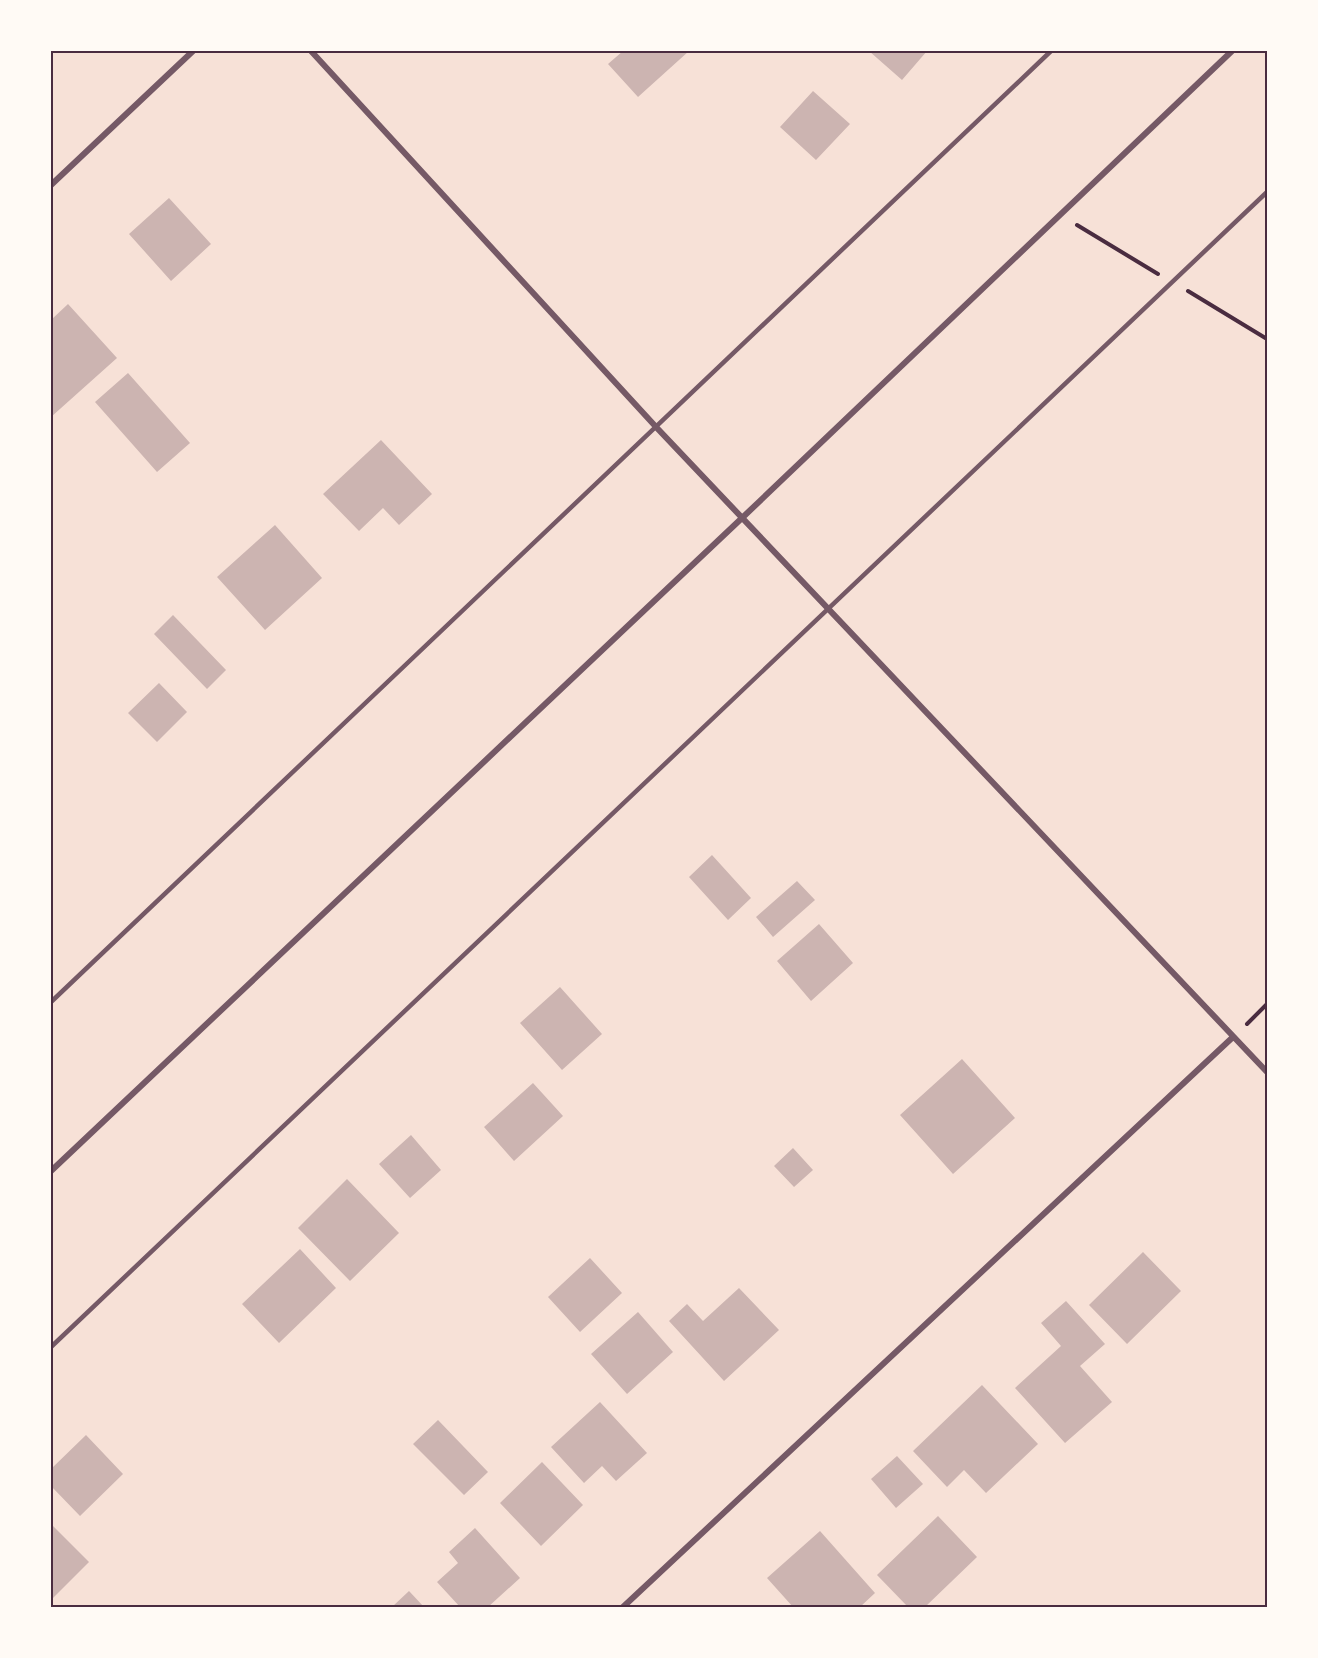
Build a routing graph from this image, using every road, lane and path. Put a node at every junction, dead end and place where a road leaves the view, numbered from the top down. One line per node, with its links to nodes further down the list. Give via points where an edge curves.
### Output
1 (193, 51): 5 (street)
2 (311, 51): 7 (street)
3 (1051, 51): 7 (lane)
4 (1232, 51): 8 (street)
5 (51, 185)
6 (1267, 192): 9 (lane)
7 (657, 428): 8 (street); 10 (lane)
8 (742, 518): 9 (street); 14 (street)
9 (828, 609): 12 (street); 15 (lane)
10 (51, 1002)
11 (1267, 1004): 12 (path)
12 (1233, 1037): 13 (street); 16 (street)
13 (1267, 1072)
14 (51, 1171)
15 (51, 1347)
16 (622, 1607)

